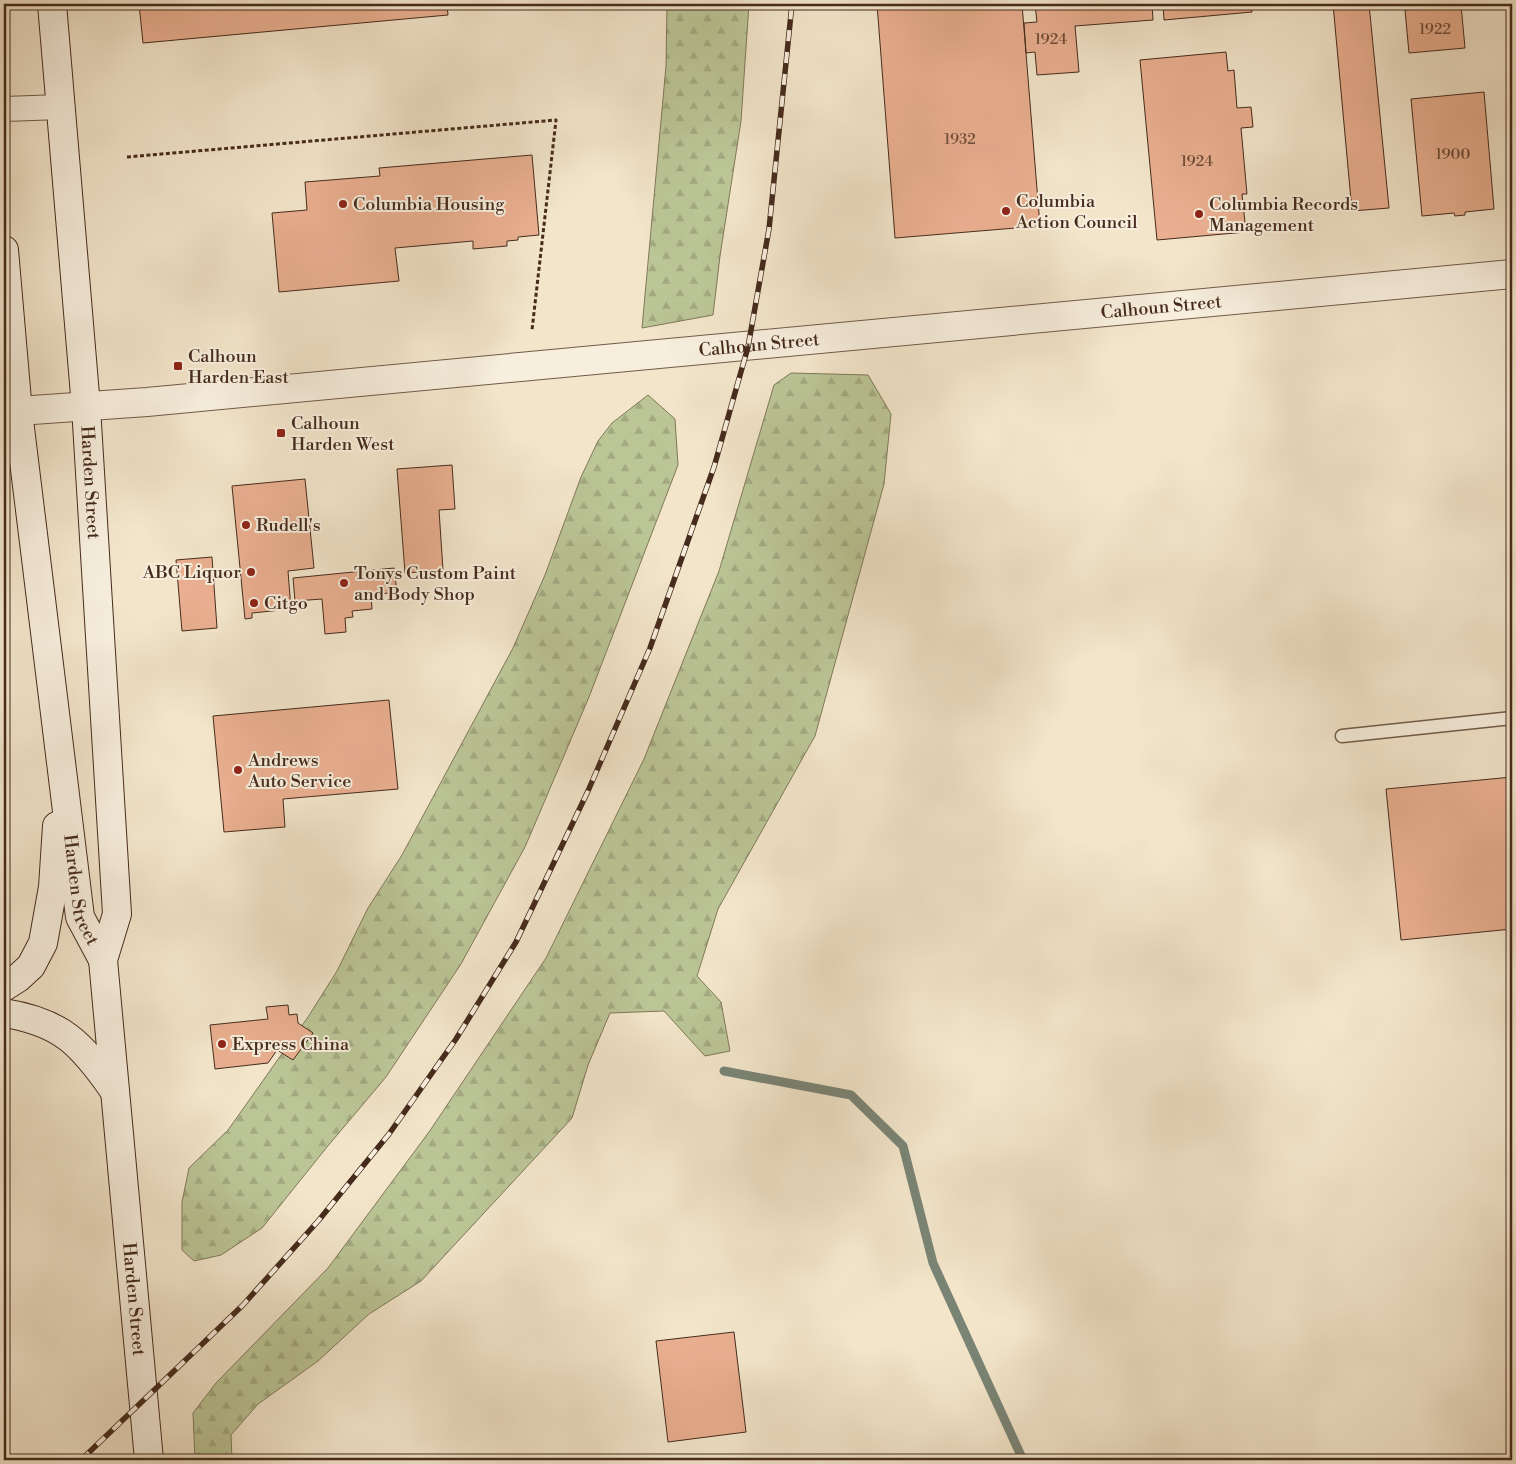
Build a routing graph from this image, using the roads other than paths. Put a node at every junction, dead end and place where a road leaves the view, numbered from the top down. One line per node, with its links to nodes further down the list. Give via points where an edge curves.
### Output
1 (52, 4): 2 (main road, Harden Street)
2 (61, 107): 3 (street); 6 (main road, Harden Street)
3 (4, 109)
4 (4, 250): 7 (main road, Harden Street)
5 (1512, 274): 6 (main road, Calhoun Street)
6 (86, 407): 7 (main road, Calhoun Street); 11 (main road, Harden Street, via 117,914)
7 (11, 412): 10 (main road, Harden Street)
8 (1512, 718): 9 (lane)
9 (1342, 736)
10 (61, 768): 11 (main road, Harden Street, via 80,917); 12 (main road, via 53,887 43,944 28,969)
11 (103, 960): 14 (main road, Harden Street)
12 (4, 987)
13 (4, 1013): 14 (main road, via 27,1017 59,1030 76,1042)
14 (114, 1091): 15 (main road, Harden Street)
15 (149, 1460)

